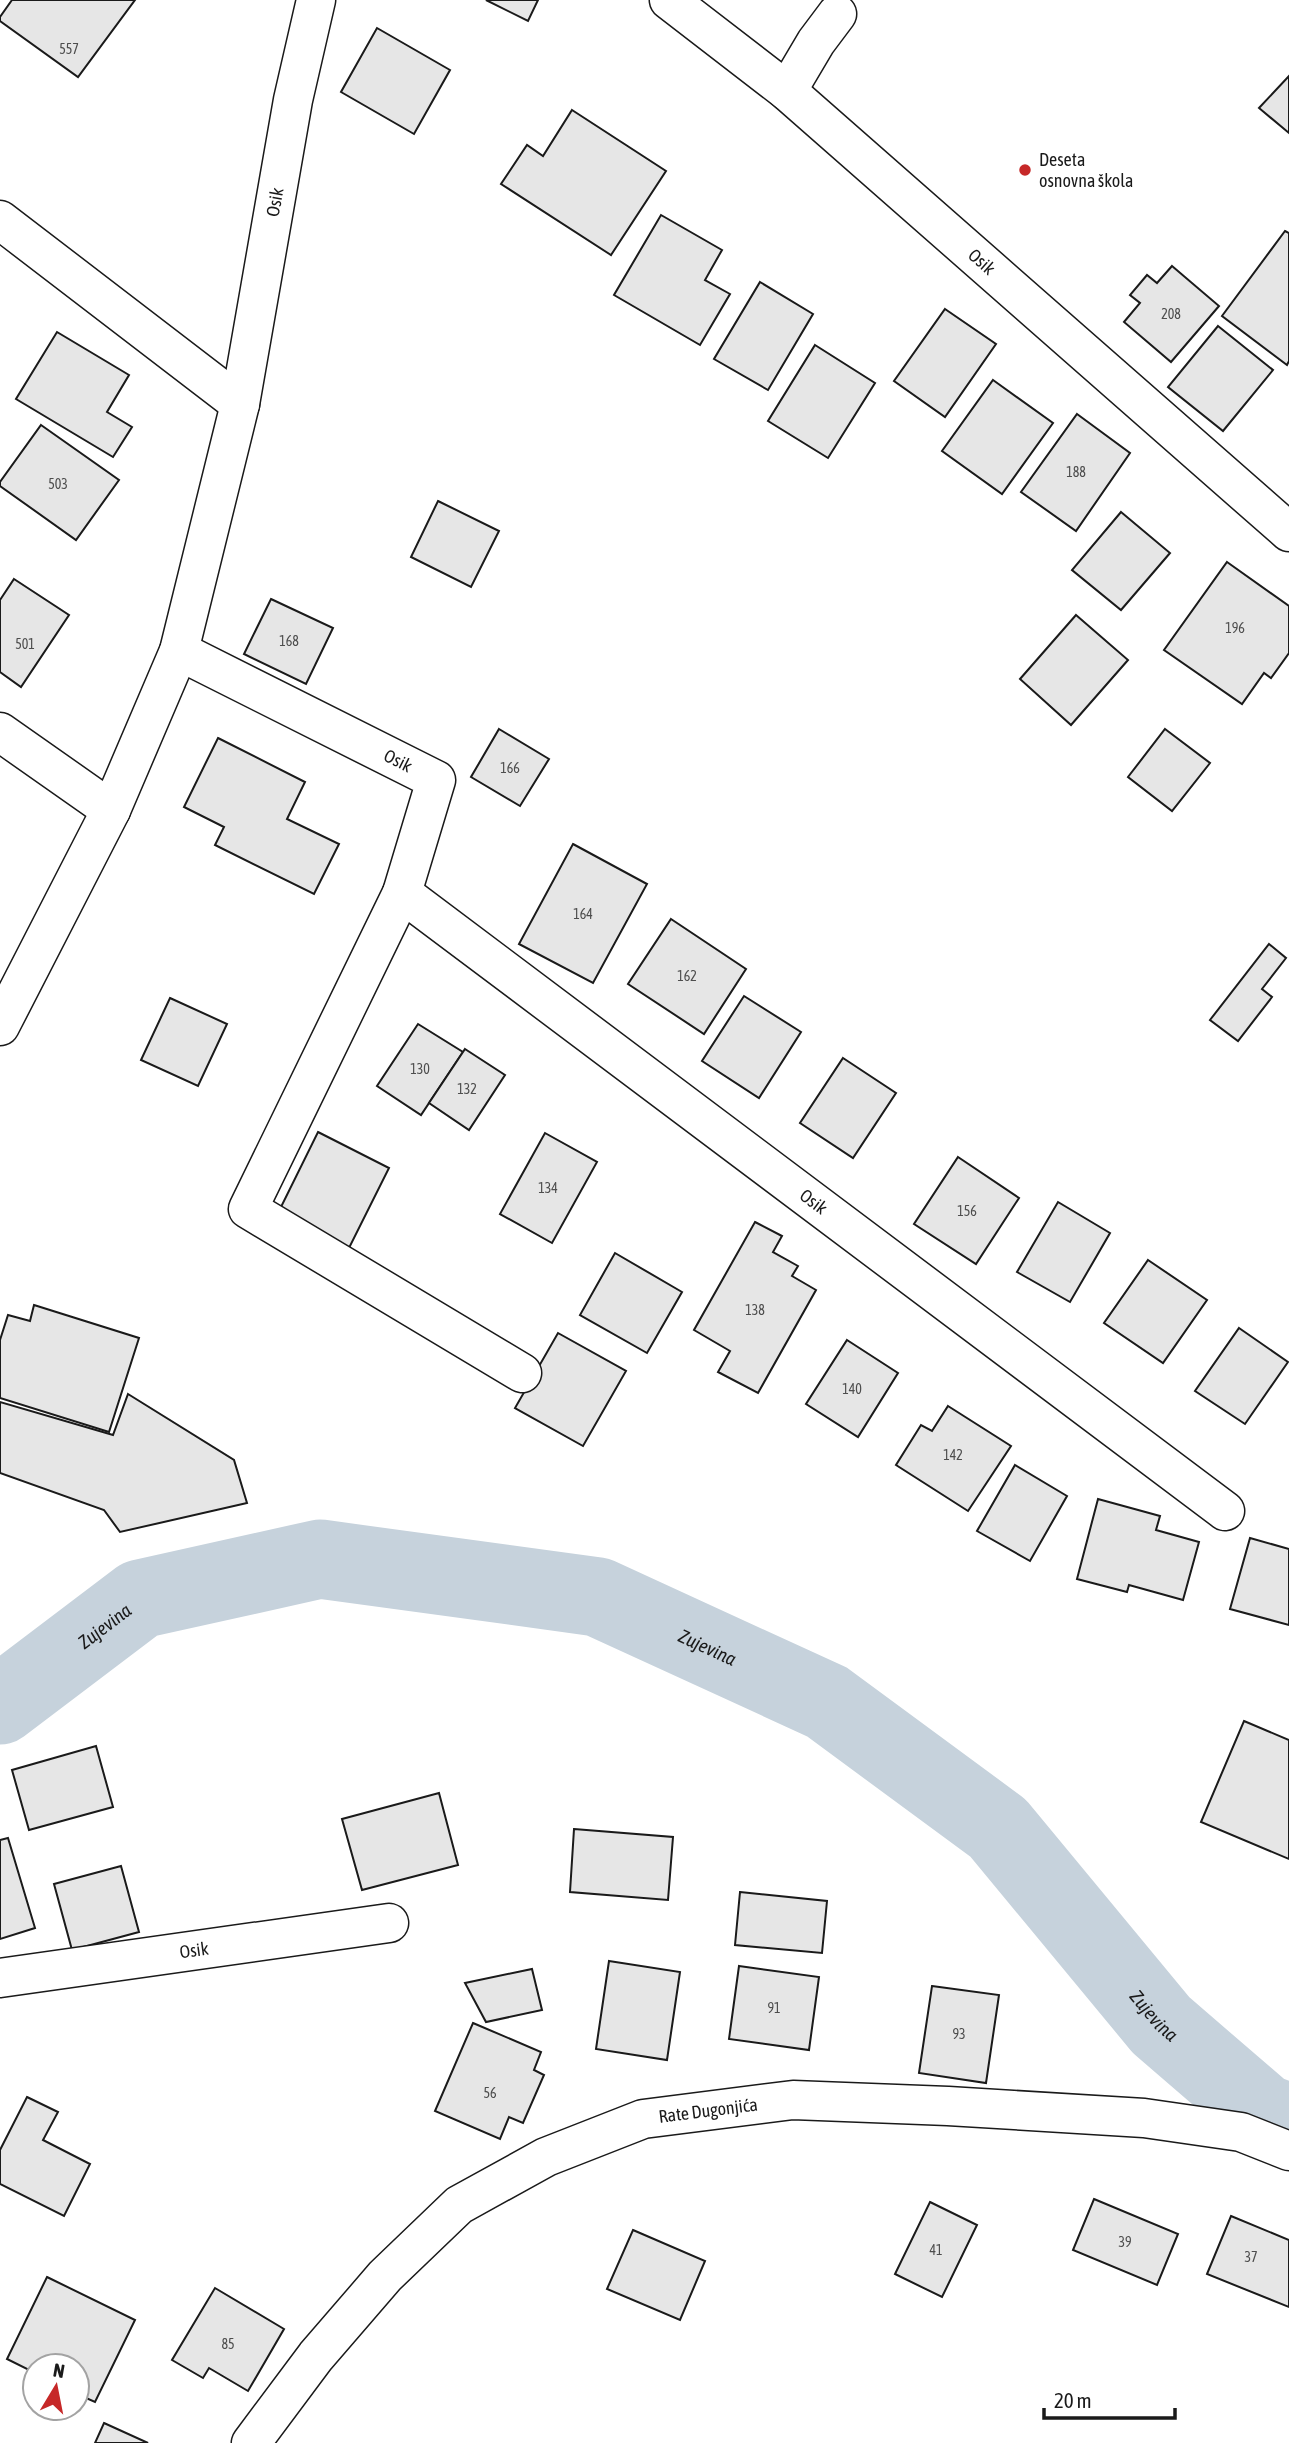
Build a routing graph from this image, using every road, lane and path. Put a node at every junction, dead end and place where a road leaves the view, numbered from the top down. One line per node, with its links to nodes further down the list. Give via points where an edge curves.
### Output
1 (316, 0): 6 (street, Osik, via 293,100)
2 (669, 0): 4 (street, Osik)
3 (837, 14): 4 (street)
4 (787, 91): 7 (street, Osik)
5 (0, 220): 6 (street)
6 (240, 404): 8 (street, Osik)
7 (1289, 532)
8 (179, 651): 10 (street, Osik); 11 (street, Osik, via 436,780)
9 (0, 732): 10 (street)
10 (111, 810): 12 (street, Osik)
11 (402, 893): 13 (street, Osik, via 248,1209); 14 (street, Osik)
12 (0, 1027)
13 (523, 1374)
14 (1225, 1511)
15 (388, 1923): 16 (street, Osik)
16 (0, 1978)
17 (1289, 2151): 18 (street, Rate Dugonjića, via 1241,2132 1144,2118 948,2106 793,2100 643,2119 546,2157 459,2205 377,2286 316,2356)
18 (251, 2443)

